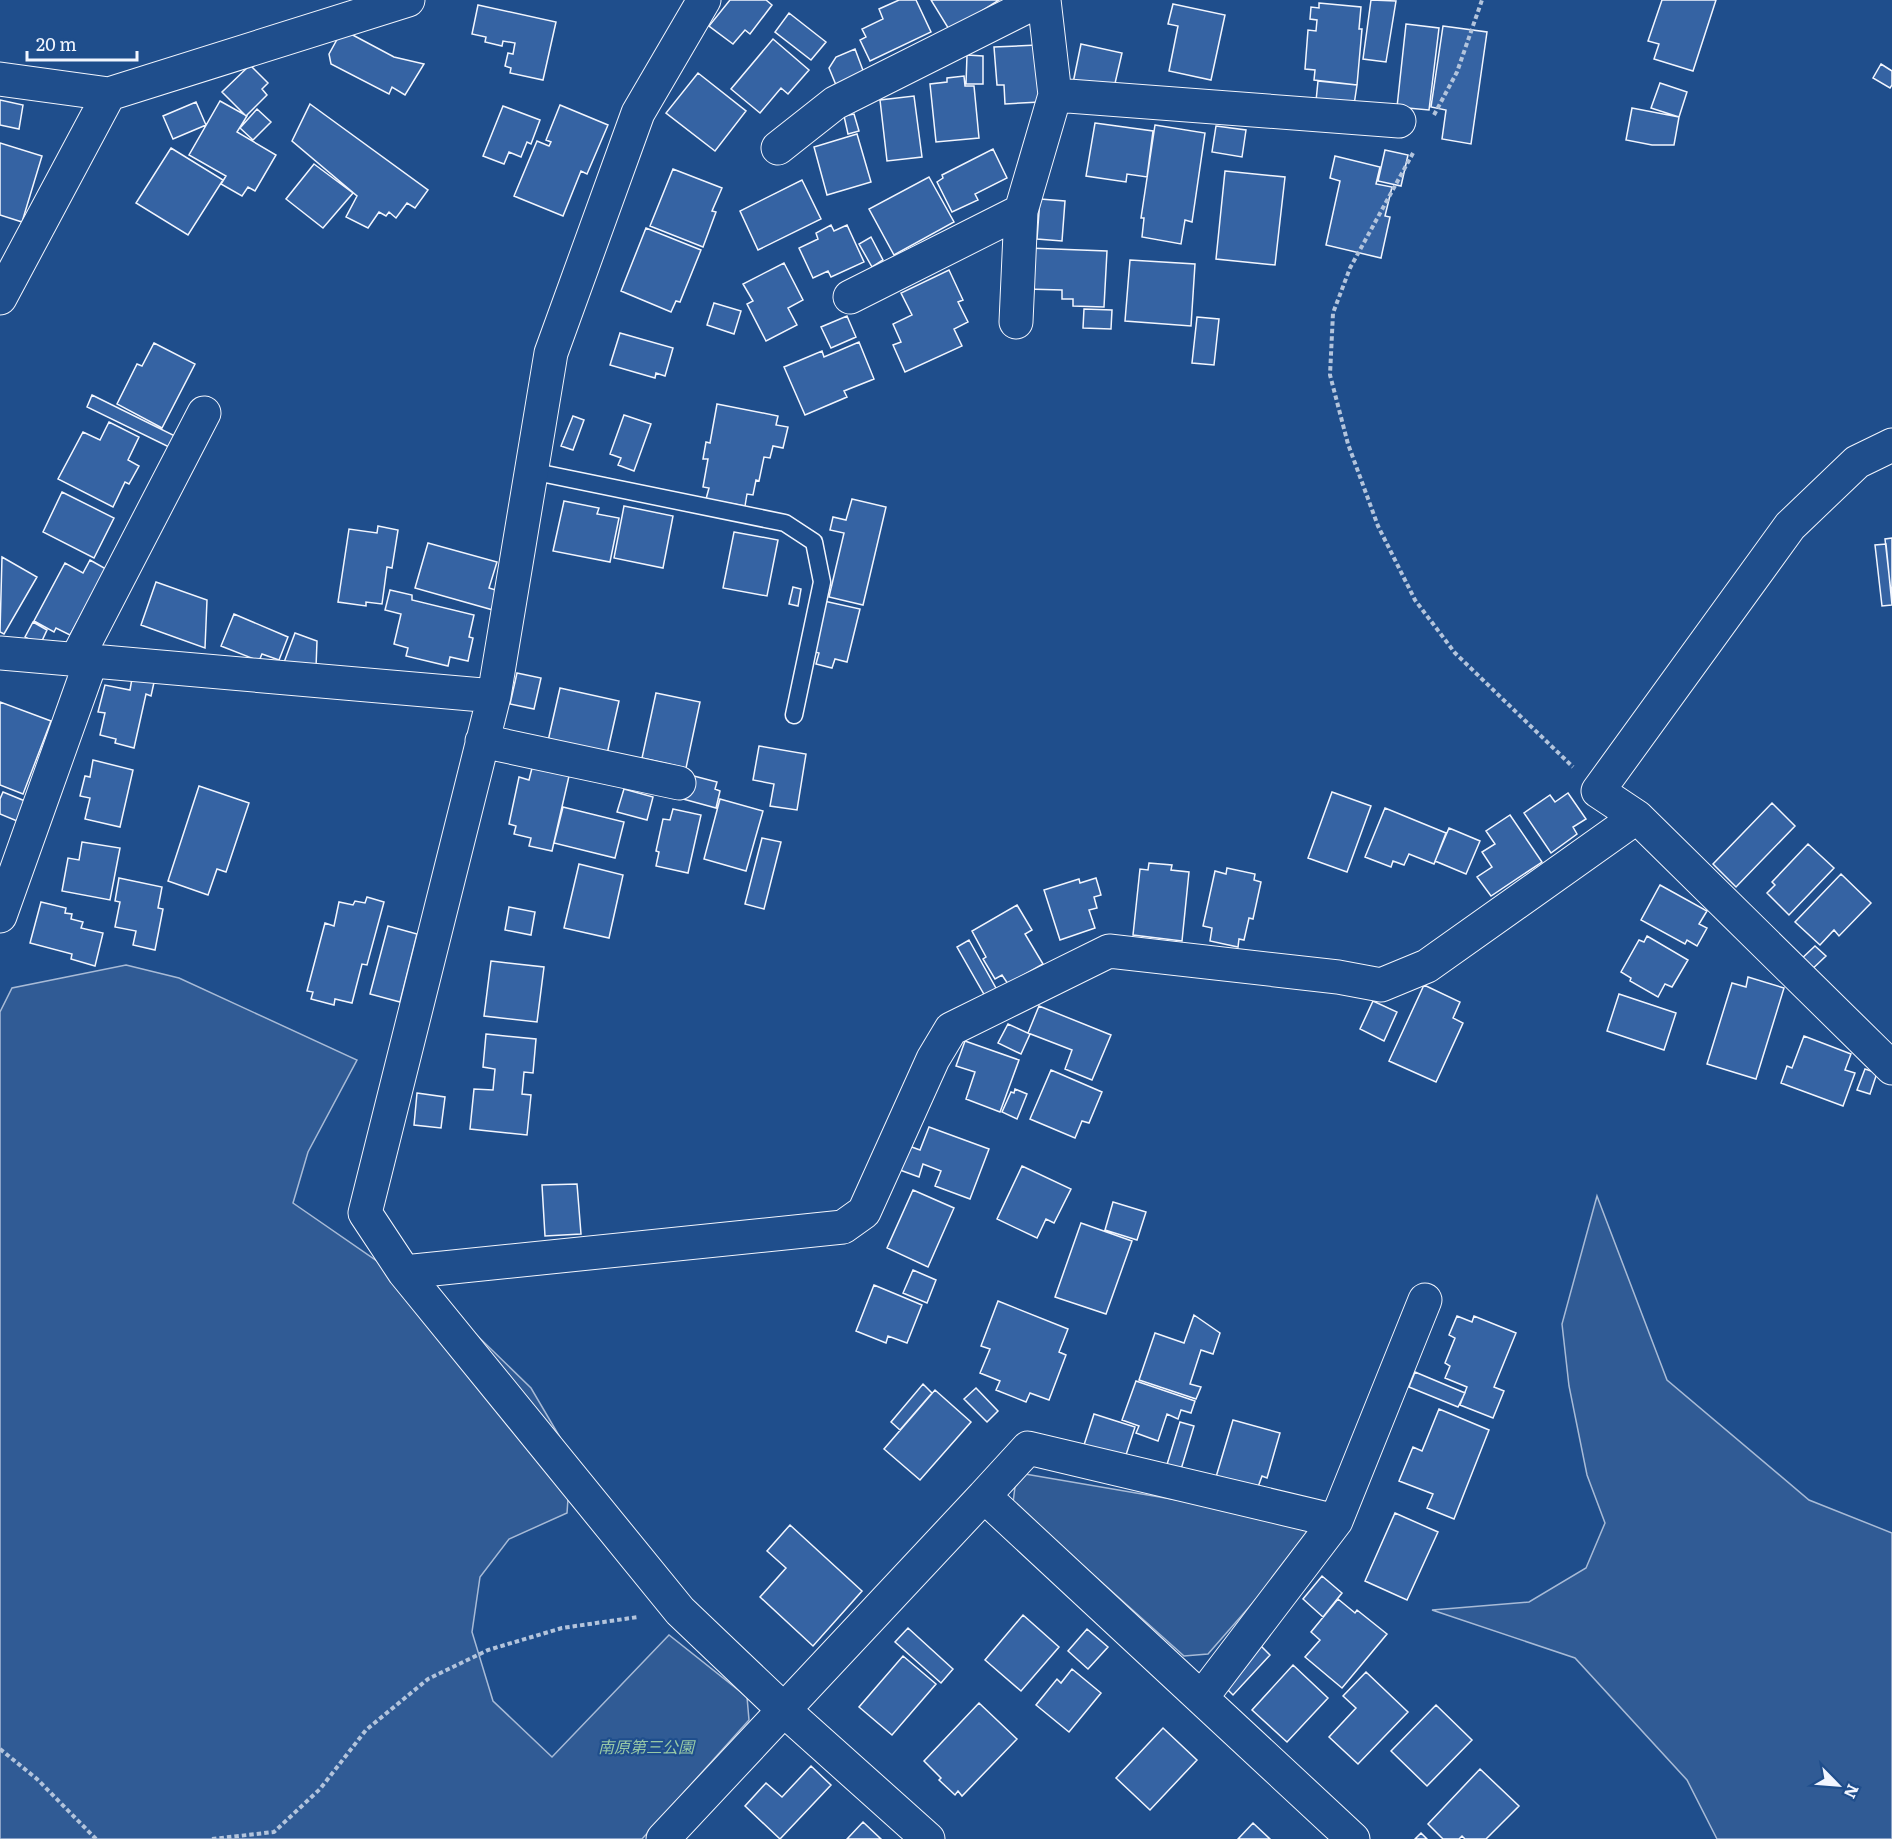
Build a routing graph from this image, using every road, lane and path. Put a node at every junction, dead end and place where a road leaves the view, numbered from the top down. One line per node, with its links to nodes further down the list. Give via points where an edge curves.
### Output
1 (408, 0): 6 (street)
2 (704, 0): 16 (street, via 638,113 551,353)
3 (1042, 0): 7 (street); 9 (street, via 835,103)
4 (1482, 0): 8 (path, via 1457,72)
5 (0, 80): 6 (street)
6 (109, 94): 12 (street)
7 (1054, 95): 8 (street); 10 (street)
8 (1416, 129): 23 (path, via 1350,268 1333,313 1330,375 1348,444 1377,526 1415,600 1455,653)
9 (778, 148)
10 (1021, 211): 11 (street); 13 (street)
11 (850, 297)
12 (0, 298)
13 (1016, 322)
14 (204, 413): 18 (street)
15 (1892, 445): 23 (street, via 1857,462 1790,526)
16 (531, 471): 19 (street); 20 (lane, via 785,523 814,542 822,582)
17 (0, 653): 18 (street)
18 (83, 661): 19 (street); 25 (street)
19 (494, 696): 21 (street)
20 (794, 715)
21 (482, 741): 22 (street); 27 (street, via 365,1213)
22 (679, 783)
23 (1598, 791): 24 (street)
24 (1637, 817): 26 (street); 27 (street, via 1427,966 1381,985 1109,951 951,1029 933,1059 864,1212 843,1227)
25 (0, 916)
26 (1892, 1068)
27 (404, 1272): 31 (street)
28 (1425, 1300): 30 (street)
29 (984, 1496): 30 (street, via 1028,1448); 32 (street); 33 (street)
30 (1336, 1521): 32 (street)
31 (680, 1611): 33 (street); 36 (path, via 562,1628 478,1654 429,1679 366,1730 320,1789 274,1832)
32 (1202, 1696): 39 (street)
33 (784, 1711): 37 (street); 38 (street)
34 (0, 1749): 35 (path, via 37,1779)
35 (96, 1839)
36 (212, 1839)
37 (663, 1839)
38 (928, 1839)
39 (1353, 1839)

